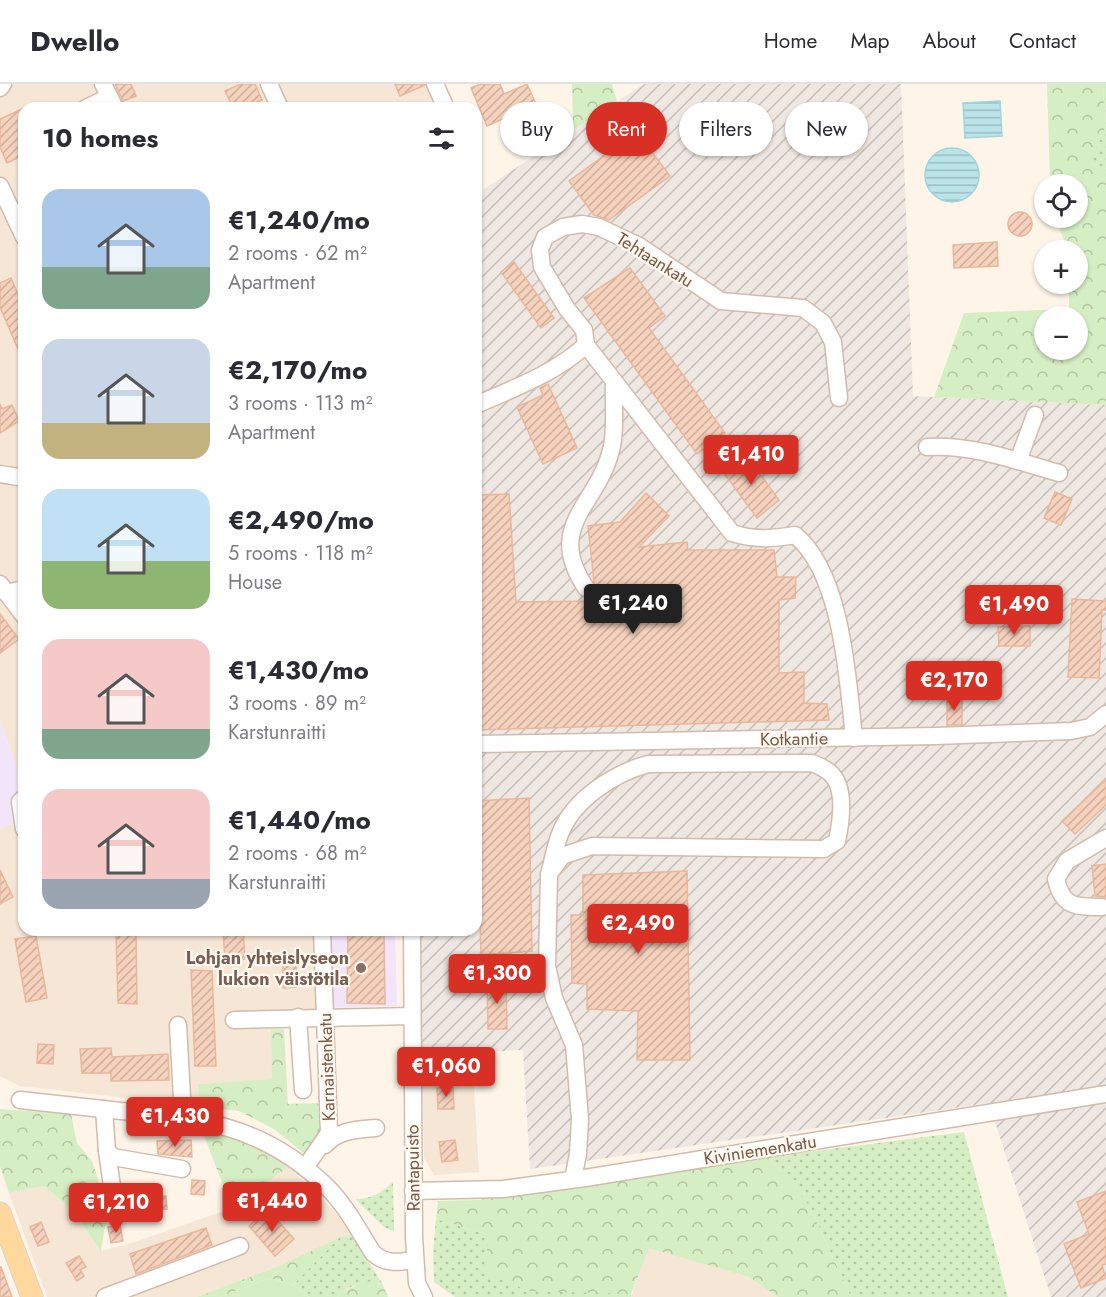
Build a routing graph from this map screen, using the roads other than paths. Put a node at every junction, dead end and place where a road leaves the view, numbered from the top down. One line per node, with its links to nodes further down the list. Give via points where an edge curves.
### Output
1 (3, 84): 4 (street)
2 (269, 84): 5 (street)
3 (435, 84): 6 (street)
4 (0, 88)
5 (277, 102)
6 (443, 102)
7 (0, 186): 8 (street)
8 (18, 224)
9 (586, 345): 10 (street, Tehtaankatu); 11 (street, Tehtaankatu, via 584,330 542,267 540,250 545,237 563,227 582,224 599,227 639,246 721,301 803,308 823,323 833,342); 12 (street, via 568,362 545,375)
10 (614, 382): 19 (street, via 612,446 594,492 572,525 570,555); 24 (street, Tehtaankatu, via 732,533 770,539 795,535 806,543 830,592 845,655)
11 (839, 398)
12 (482, 402)
13 (1035, 415): 15 (street)
14 (927, 447): 15 (street, via 946,446)
15 (1018, 461): 16 (street)
16 (1059, 472)
17 (0, 474): 18 (street)
18 (18, 477)
19 (586, 588)
20 (3, 589): 21 (street)
21 (18, 608)
22 (1106, 714): 23 (street, Kotkantie)
23 (1098, 725): 24 (street, Kotkantie, via 1071,731)
24 (854, 738): 25 (street, Kotkantie)
25 (482, 744)
26 (1106, 838): 28 (street, via 1067,861 1056,879 1060,895 1073,905)
27 (549, 874): 27 (street, via 562,856 592,846 824,849 837,841 841,825 840,790 831,773 812,763 648,764 626,770 601,784 573,814 561,832); 45 (street, via 548,966 554,998 574,1046 580,1119)
28 (1102, 907)
29 (322, 936): 31 (street, Karnaistenkatu)
30 (412, 936): 32 (street, Rantapuisto)
31 (326, 1016): 32 (street); 33 (street); 43 (street, Karnaistenkatu, via 329,1133)
32 (412, 1016): 46 (street, Rantapuisto)
33 (298, 1017): 34 (street); 36 (street)
34 (234, 1020)
35 (178, 1025): 40 (street)
36 (303, 1090)
37 (1106, 1094): 45 (street, Kiviniemenkatu)
38 (20, 1100): 39 (street)
39 (104, 1109): 40 (street); 42 (street)
40 (183, 1116): 43 (street, via 223,1124)
41 (376, 1128): 43 (street, via 332,1137)
42 (107, 1150): 44 (street, via 118,1160); 48 (street)
43 (310, 1167): 50 (street, via 380,1260)
44 (182, 1169)
45 (573, 1179): 46 (street, Kiviniemenkatu, via 503,1189)
46 (413, 1191): 50 (street, Rantapuisto)
47 (0, 1213): 51 (main road)
48 (116, 1215)
49 (240, 1246): 52 (street)
50 (415, 1260): 53 (street, Rantapuisto, via 417,1283)
51 (32, 1297)
52 (105, 1297)
53 (424, 1297)

